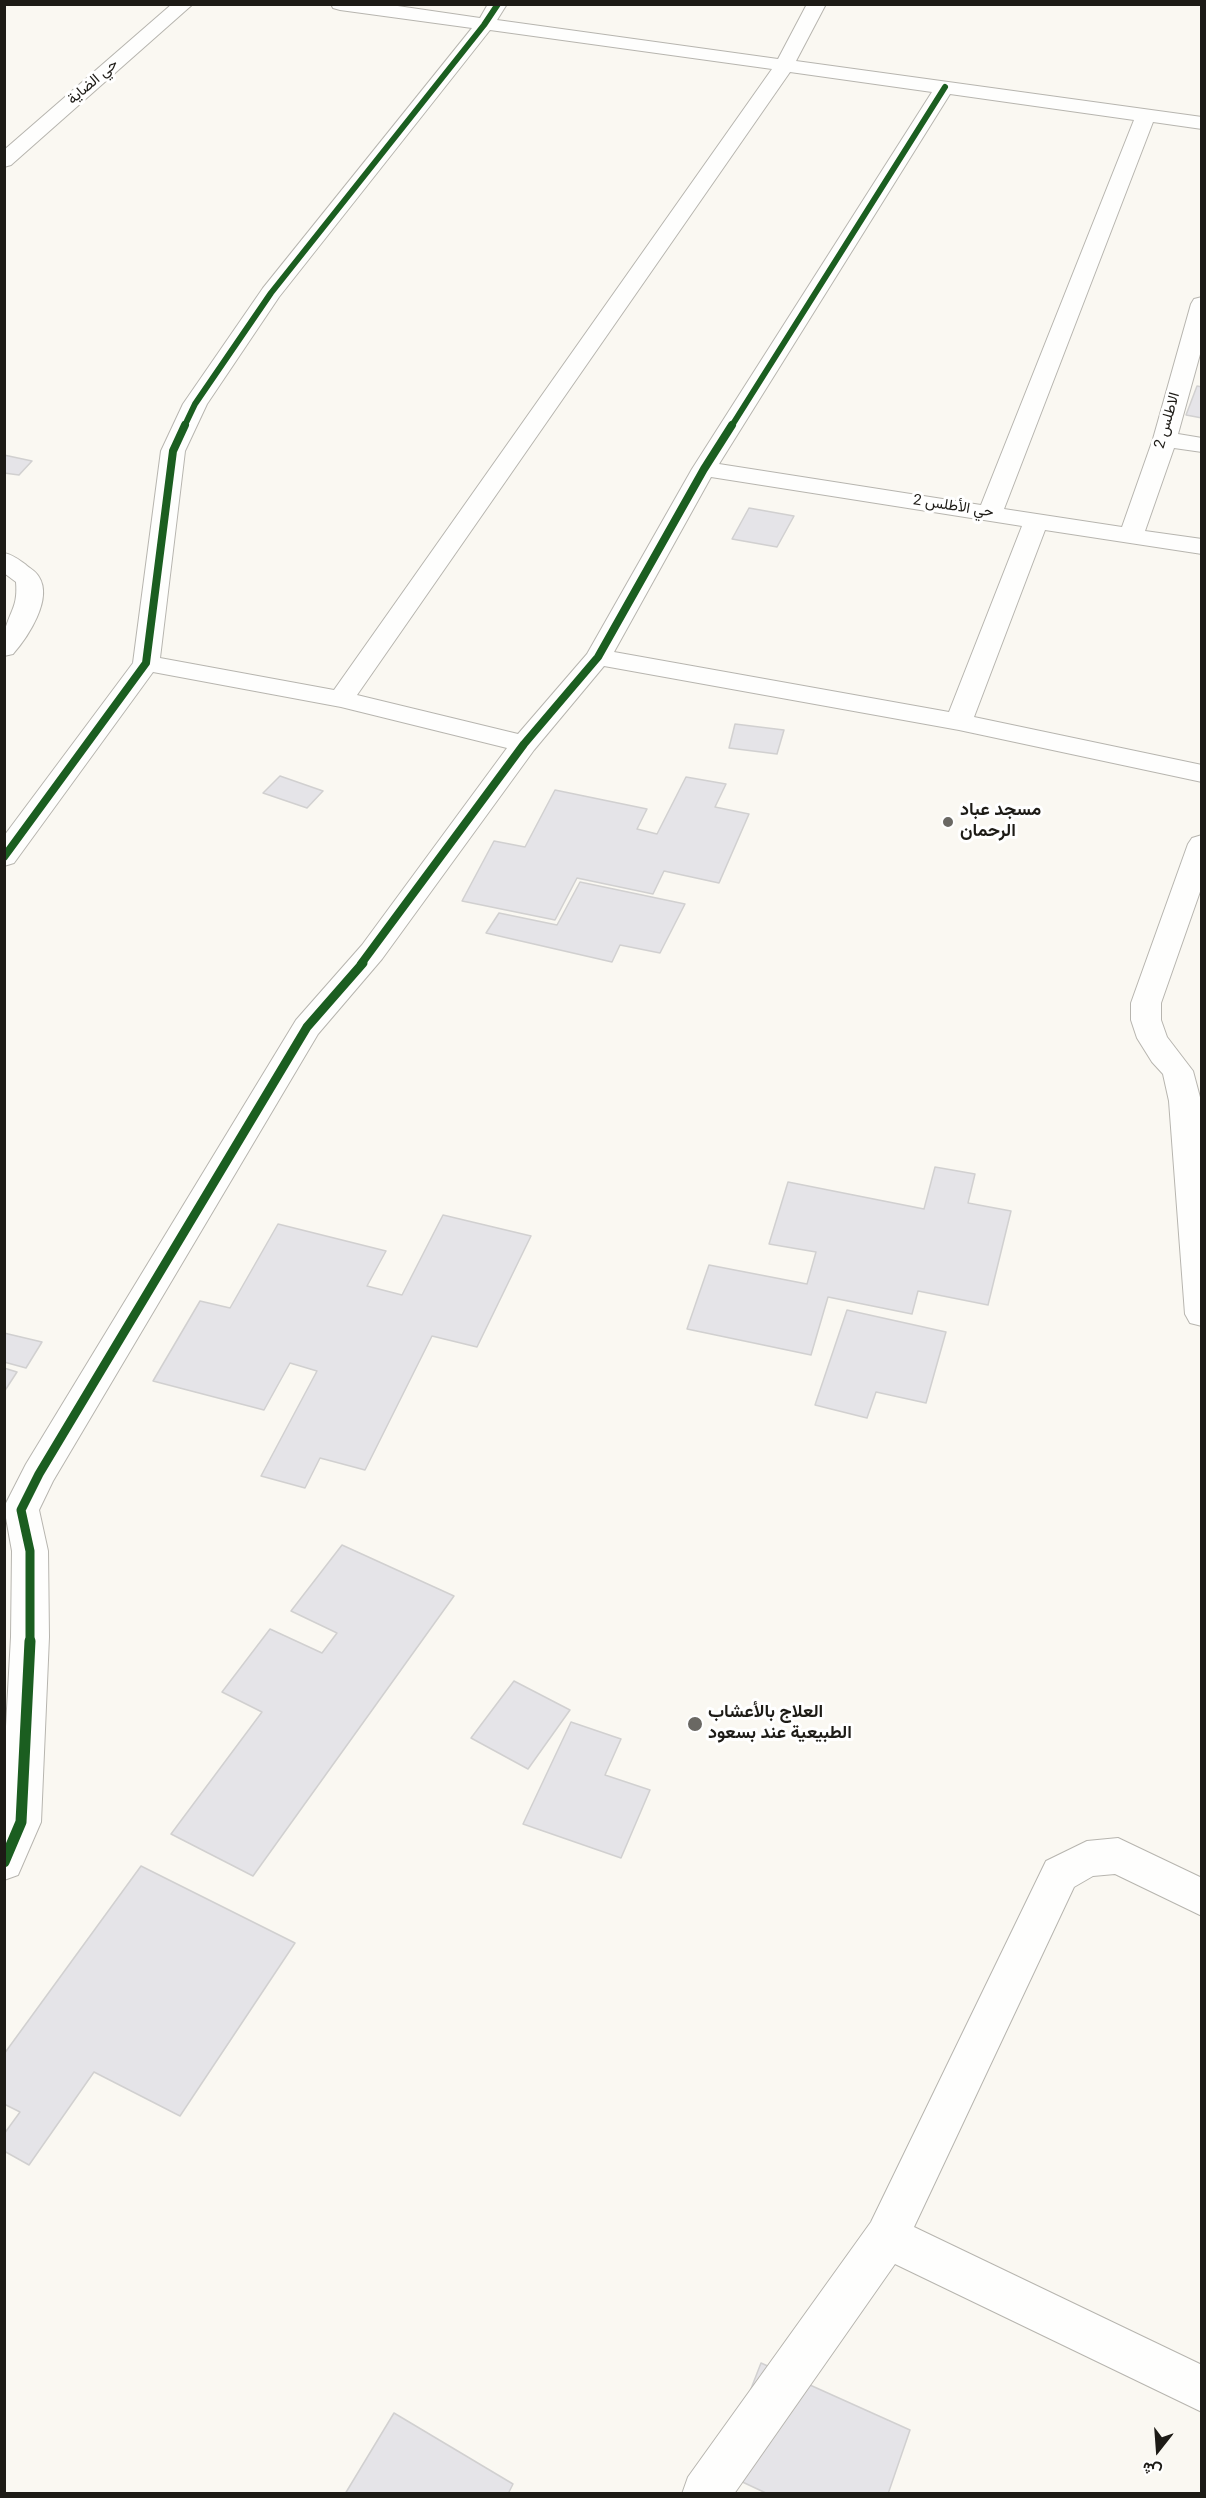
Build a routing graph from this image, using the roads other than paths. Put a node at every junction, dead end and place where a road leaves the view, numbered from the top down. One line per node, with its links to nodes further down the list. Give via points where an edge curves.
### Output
1 (184, 4): 10 (street, حي الضاية)
2 (340, 4): 5 (street)
3 (498, 4): 5 (street)
4 (817, 4): 6 (street)
5 (484, 25): 6 (street); 22 (street, via 271,293 195,404 173,451)
6 (784, 66): 7 (street); 23 (street)
7 (945, 87): 8 (street); 14 (street)
8 (1146, 115): 9 (street); 15 (street)
9 (1202, 123)
10 (4, 161)
11 (1202, 304): 12 (street, الاطلس 2)
12 (1165, 439): 13 (street); 17 (street, الاطلس 2)
13 (1202, 445)
14 (704, 469): 15 (street, حي الأطلس 2); 21 (street)
15 (990, 514): 16 (street, حي الأطلس 2)
16 (1036, 521): 17 (street, حي الأطلس 2); 24 (street)
17 (1131, 536): 18 (street, حي الأطلس 2)
18 (1202, 548)
19 (4, 560): 20 (street, via 28,579 30,596 26,618)
20 (4, 648)
21 (598, 657): 24 (street); 25 (street)
22 (146, 663): 23 (street); 28 (street)
23 (341, 699): 25 (street)
24 (959, 722): 26 (street)
25 (524, 744): 31 (street, via 372,952 307,1027 39,1474 21,1510 30,1551)
26 (1202, 774)
27 (1202, 844): 29 (street, via 1146,1003 1152,1038)
28 (4, 857)
29 (1191, 1084): 30 (street)
30 (1202, 1314)
31 (17, 1633): 32 (street, via 21,1822)
32 (4, 1862)
33 (1202, 1898): 34 (street, via 1118,1856 1087,1859 1060,1874)
34 (887, 2237): 35 (street); 36 (street)
35 (1202, 2389)
36 (705, 2493)

